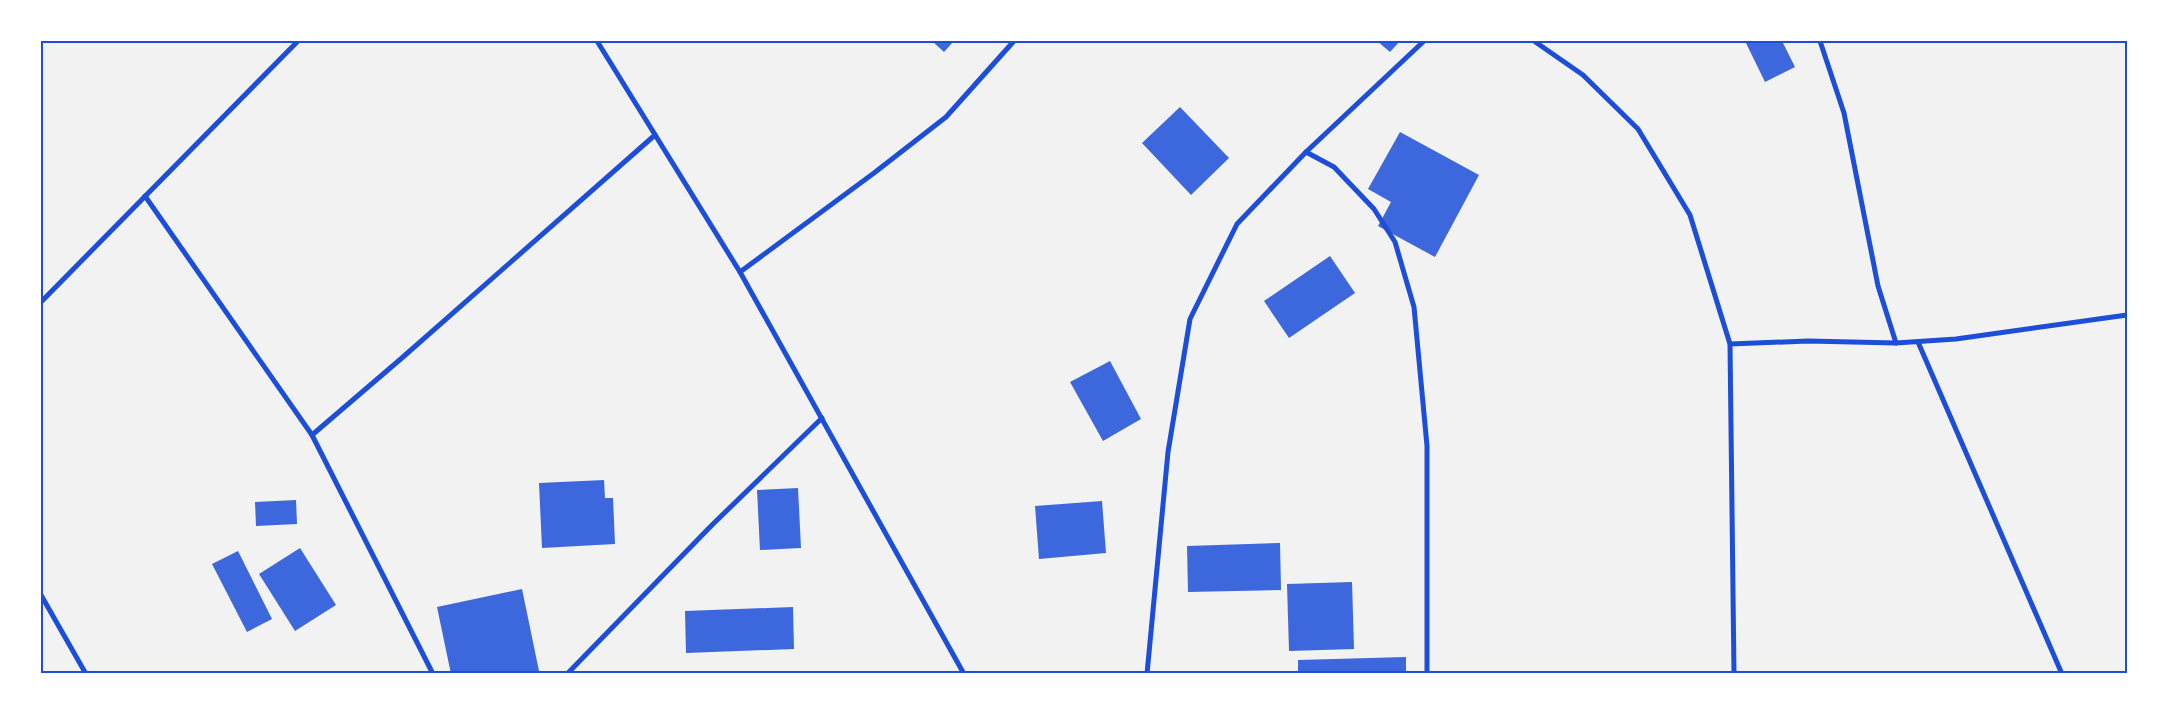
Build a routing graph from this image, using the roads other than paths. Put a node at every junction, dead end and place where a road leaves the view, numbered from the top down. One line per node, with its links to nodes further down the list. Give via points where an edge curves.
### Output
1 (298, 41): 9 (street)
2 (597, 41): 7 (street)
3 (1014, 41): 10 (street, via 946,117)
4 (1424, 41): 8 (street)
5 (1534, 41): 15 (street, via 1583,75 1638,129 1690,215)
6 (1820, 41): 14 (street, via 1844,113 1878,286)
7 (655, 135): 10 (street); 17 (street)
8 (1306, 152): 23 (street, via 1237,224 1190,319 1168,452); 24 (street, via 1334,167 1374,209 1395,242 1414,306 1427,446)
9 (145, 196): 11 (street); 17 (street)
10 (740, 272): 16 (street)
11 (41, 302)
12 (2127, 315): 13 (street)
13 (1918, 342): 14 (street); 26 (street)
14 (1896, 343): 15 (street)
15 (1730, 344): 25 (street)
16 (822, 418): 21 (street, via 712,525); 22 (street)
17 (312, 435): 20 (street)
18 (41, 595): 19 (street)
19 (86, 674)
20 (433, 674)
21 (568, 674)
22 (964, 674)
23 (1147, 674)
24 (1427, 674)
25 (1734, 674)
26 (2062, 674)

